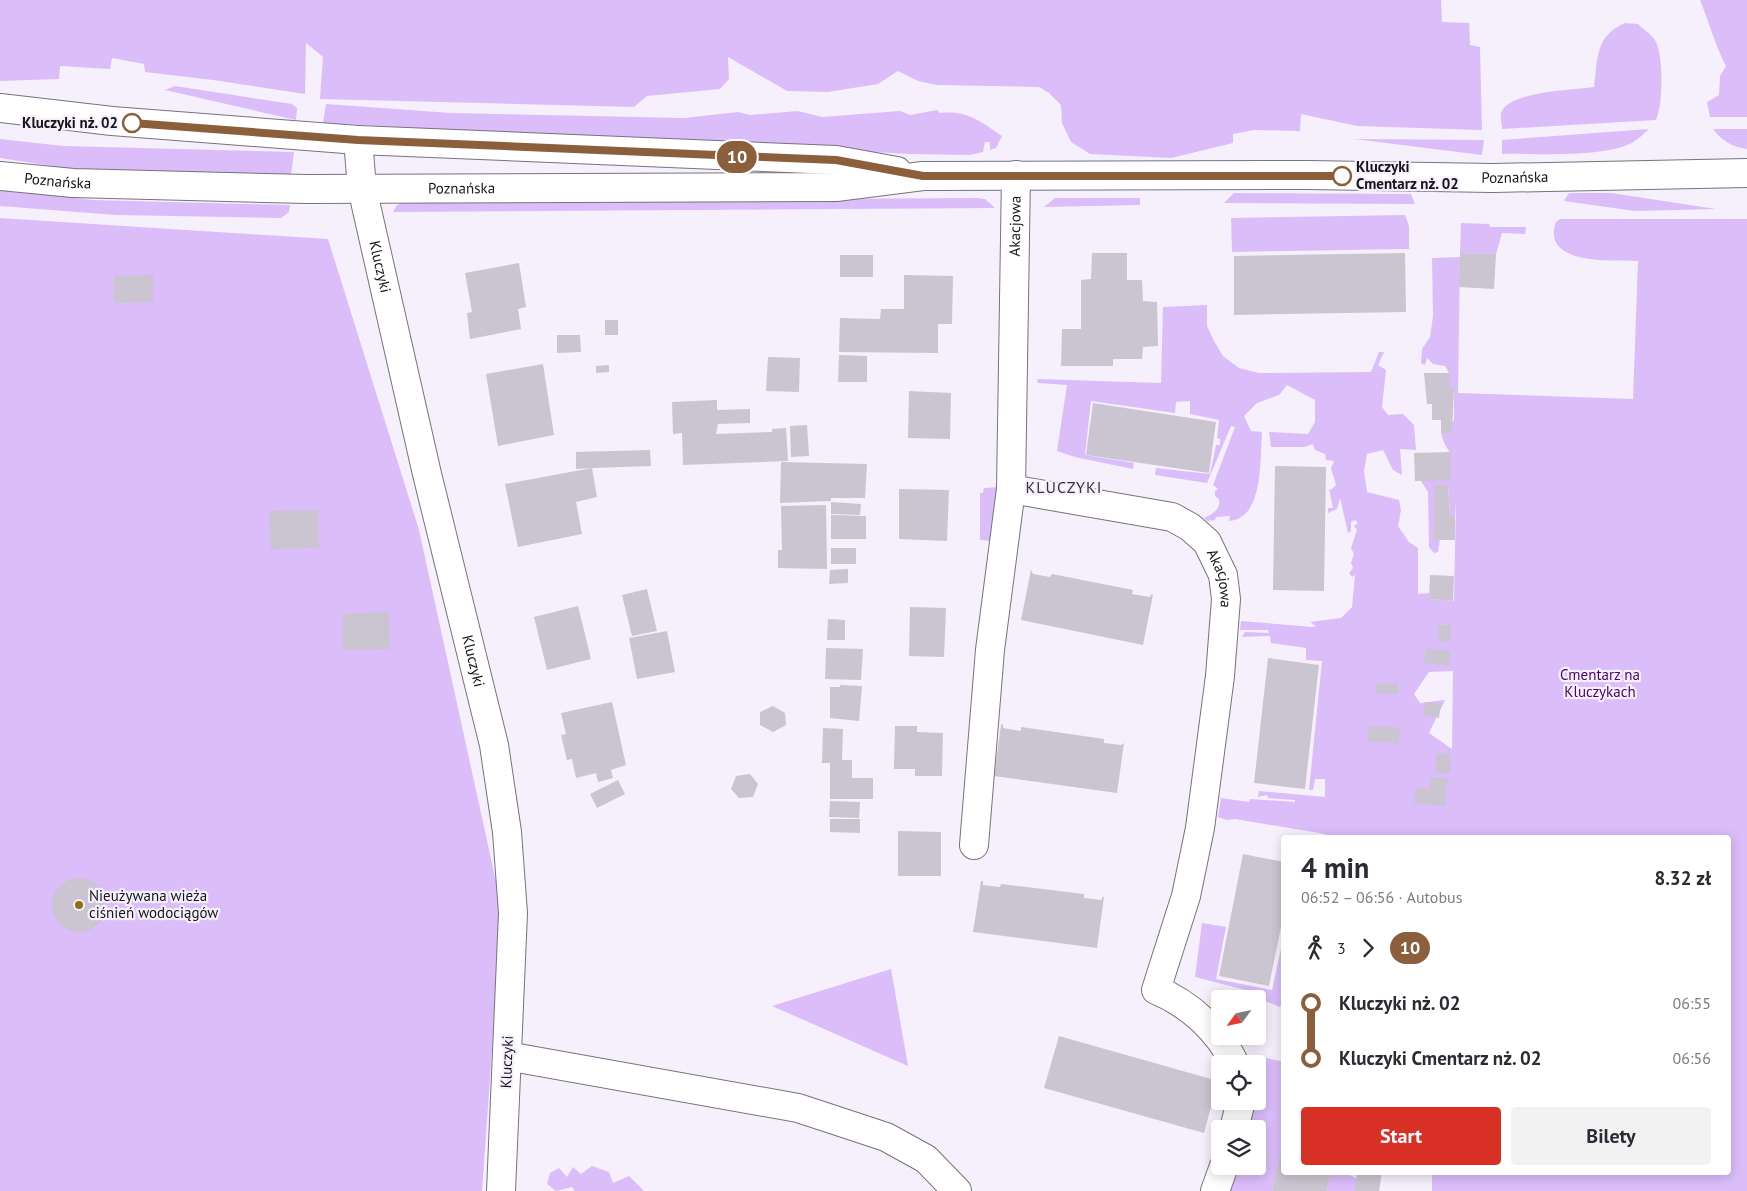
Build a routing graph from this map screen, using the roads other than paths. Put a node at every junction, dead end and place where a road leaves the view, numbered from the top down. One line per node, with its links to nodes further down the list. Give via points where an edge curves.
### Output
1 (0, 108): 2 (street, Poznańska, via 112,121)
2 (358, 140): 6 (street, Poznańska, via 836,160); 7 (street, Kluczyki)
3 (1747, 173): 4 (street, Poznańska, via 1493,178)
4 (1016, 175): 6 (street, Poznańska); 8 (street, Akacjowa)
5 (0, 176): 7 (street, Poznańska, via 72,183)
6 (923, 176): 7 (street, Poznańska, via 836,187)
7 (362, 188): 11 (street, Kluczyki, via 501,786 513,913)
8 (1011, 489): 9 (street, via 990,650); 10 (street, Akacjowa, via 1172,517 1198,533 1218,562 1225,588 1226,610 1200,828 1186,896 1156,990 1198,1016 1222,1041)
9 (974, 845)
10 (1230, 1055)
11 (507, 1056): 13 (street, Kluczyki); 14 (street, via 798,1108 886,1138 926,1159)
12 (1221, 1175): 15 (street)
13 (501, 1191)
14 (957, 1191)
15 (1216, 1191)

